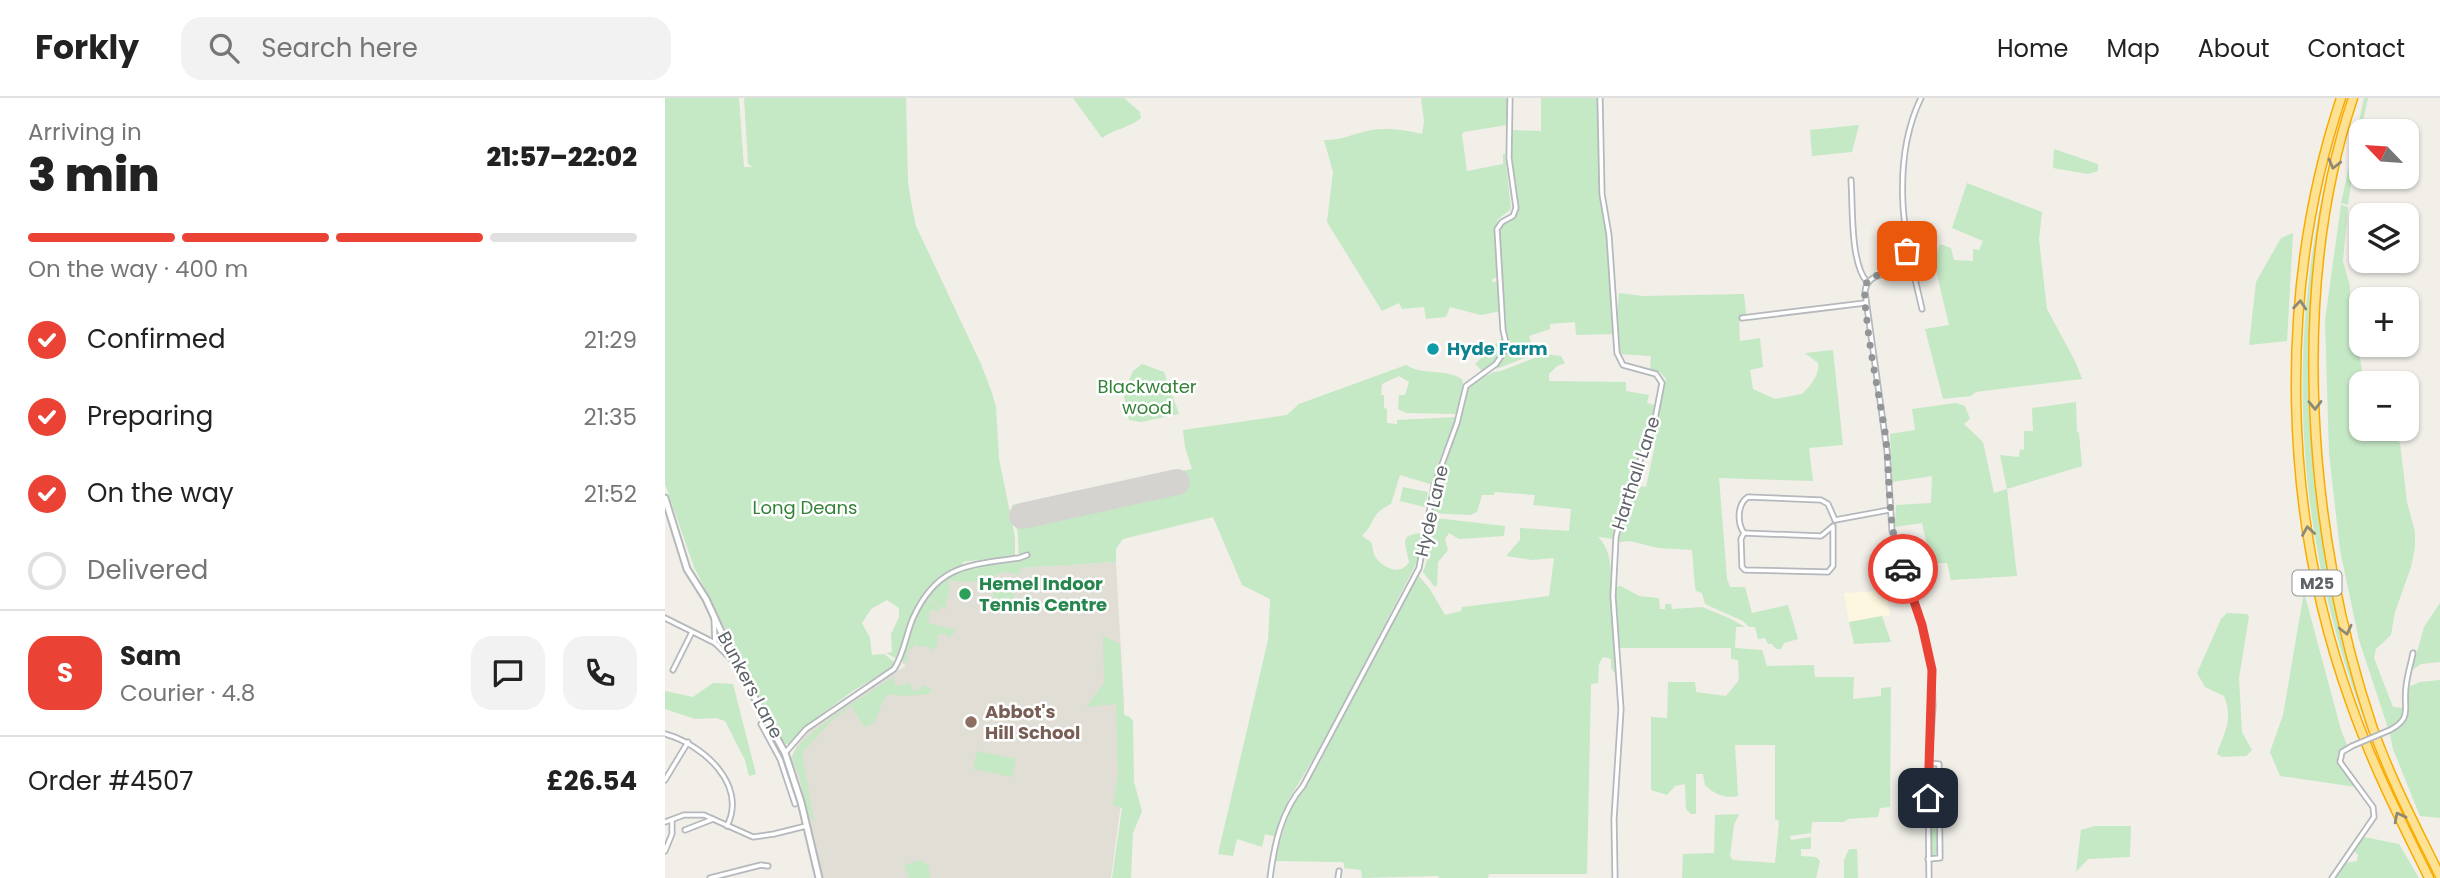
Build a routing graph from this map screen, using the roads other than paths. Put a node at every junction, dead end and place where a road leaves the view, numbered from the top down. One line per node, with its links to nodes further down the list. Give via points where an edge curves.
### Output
1 (1510, 98): 49 (street, Hyde Lane, via 1509,158 1516,208 1497,229 1507,347 1496,364 1465,386 1434,486 1419,568 1290,803)
2 (1600, 98): 51 (street, Harthall Lane, via 1602,194 1617,353 1623,365 1656,374 1662,383 1655,419 1616,537 1613,596 1621,709)
3 (1921, 98): 7 (street, via 1903,164)
4 (2341, 98): 54 (highway, M25, one-way to 4, via 2377,771 2347,693 2318,587 2301,482 2296,359 2304,268 2317,188)
5 (2353, 98): 45 (highway, M25, one-way to 45, via 2328,191 2316,288 2315,418 2324,523 2369,715 2385,761)
6 (1851, 180): 8 (street, via 1857,260)
7 (1906, 261): 8 (street, via 1899,270); 10 (street, via 1912,266)
8 (1867, 282): 9 (street)
9 (1865, 303): 11 (street); 13 (street, via 1885,432)
10 (1922, 309)
11 (1742, 318)
12 (665, 498): 20 (street, Bunkers Lane, via 687,569)
13 (1889, 510): 14 (street); 31 (street, via 1932,670)
14 (1835, 520): 15 (street); 16 (street, via 1828,504 1813,499 1748,496 1740,508)
15 (1833, 526): 17 (street); 18 (street)
16 (1744, 533): 17 (street); 18 (street, via 1745,570 1824,573 1833,566)
17 (1823, 536): 18 (street)
18 (1833, 541)
19 (1027, 555): 30 (street, via 966,565 944,576 913,618 894,669 806,729)
20 (714, 615): 23 (street); 25 (street, Bunkers Lane)
21 (665, 618): 22 (street)
22 (692, 632): 23 (street); 26 (street)
23 (715, 643): 25 (street)
24 (2413, 653): 53 (street, bridge, via 2405,687 2407,714 2400,725 2341,752 2340,762 2373,807 2374,817)
25 (735, 662): 27 (street, Bunkers Lane)
26 (673, 670)
27 (768, 721): 30 (street, Bunkers Lane); 33 (street, via 761,724 780,759)
28 (665, 734): 29 (street)
29 (688, 742): 32 (street); 37 (street, via 710,759 730,787 734,810)
30 (785, 753): 38 (street, Bunkers Lane)
31 (1929, 763): 41 (street); 41 (street, via 1939,764 1940,858)
32 (665, 780)
33 (795, 804)
34 (672, 819): 35 (street, via 694,815); 36 (street); 40 (street)
35 (713, 819): 37 (street); 39 (street)
36 (665, 822)
37 (727, 826): 38 (street, via 753,837)
38 (806, 826): 48 (street, Bunkers Lane)
39 (685, 830)
40 (665, 851)
41 (1928, 859): 52 (street)
42 (768, 866): 44 (street)
43 (1339, 871): 50 (street)
44 (736, 872): 46 (street); 47 (street)
45 (2440, 876)
46 (710, 878)
47 (739, 878)
48 (819, 878)
49 (1271, 878)
50 (1338, 878)
51 (1615, 878)
52 (1929, 878)
53 (2332, 878)
54 (2430, 878)

